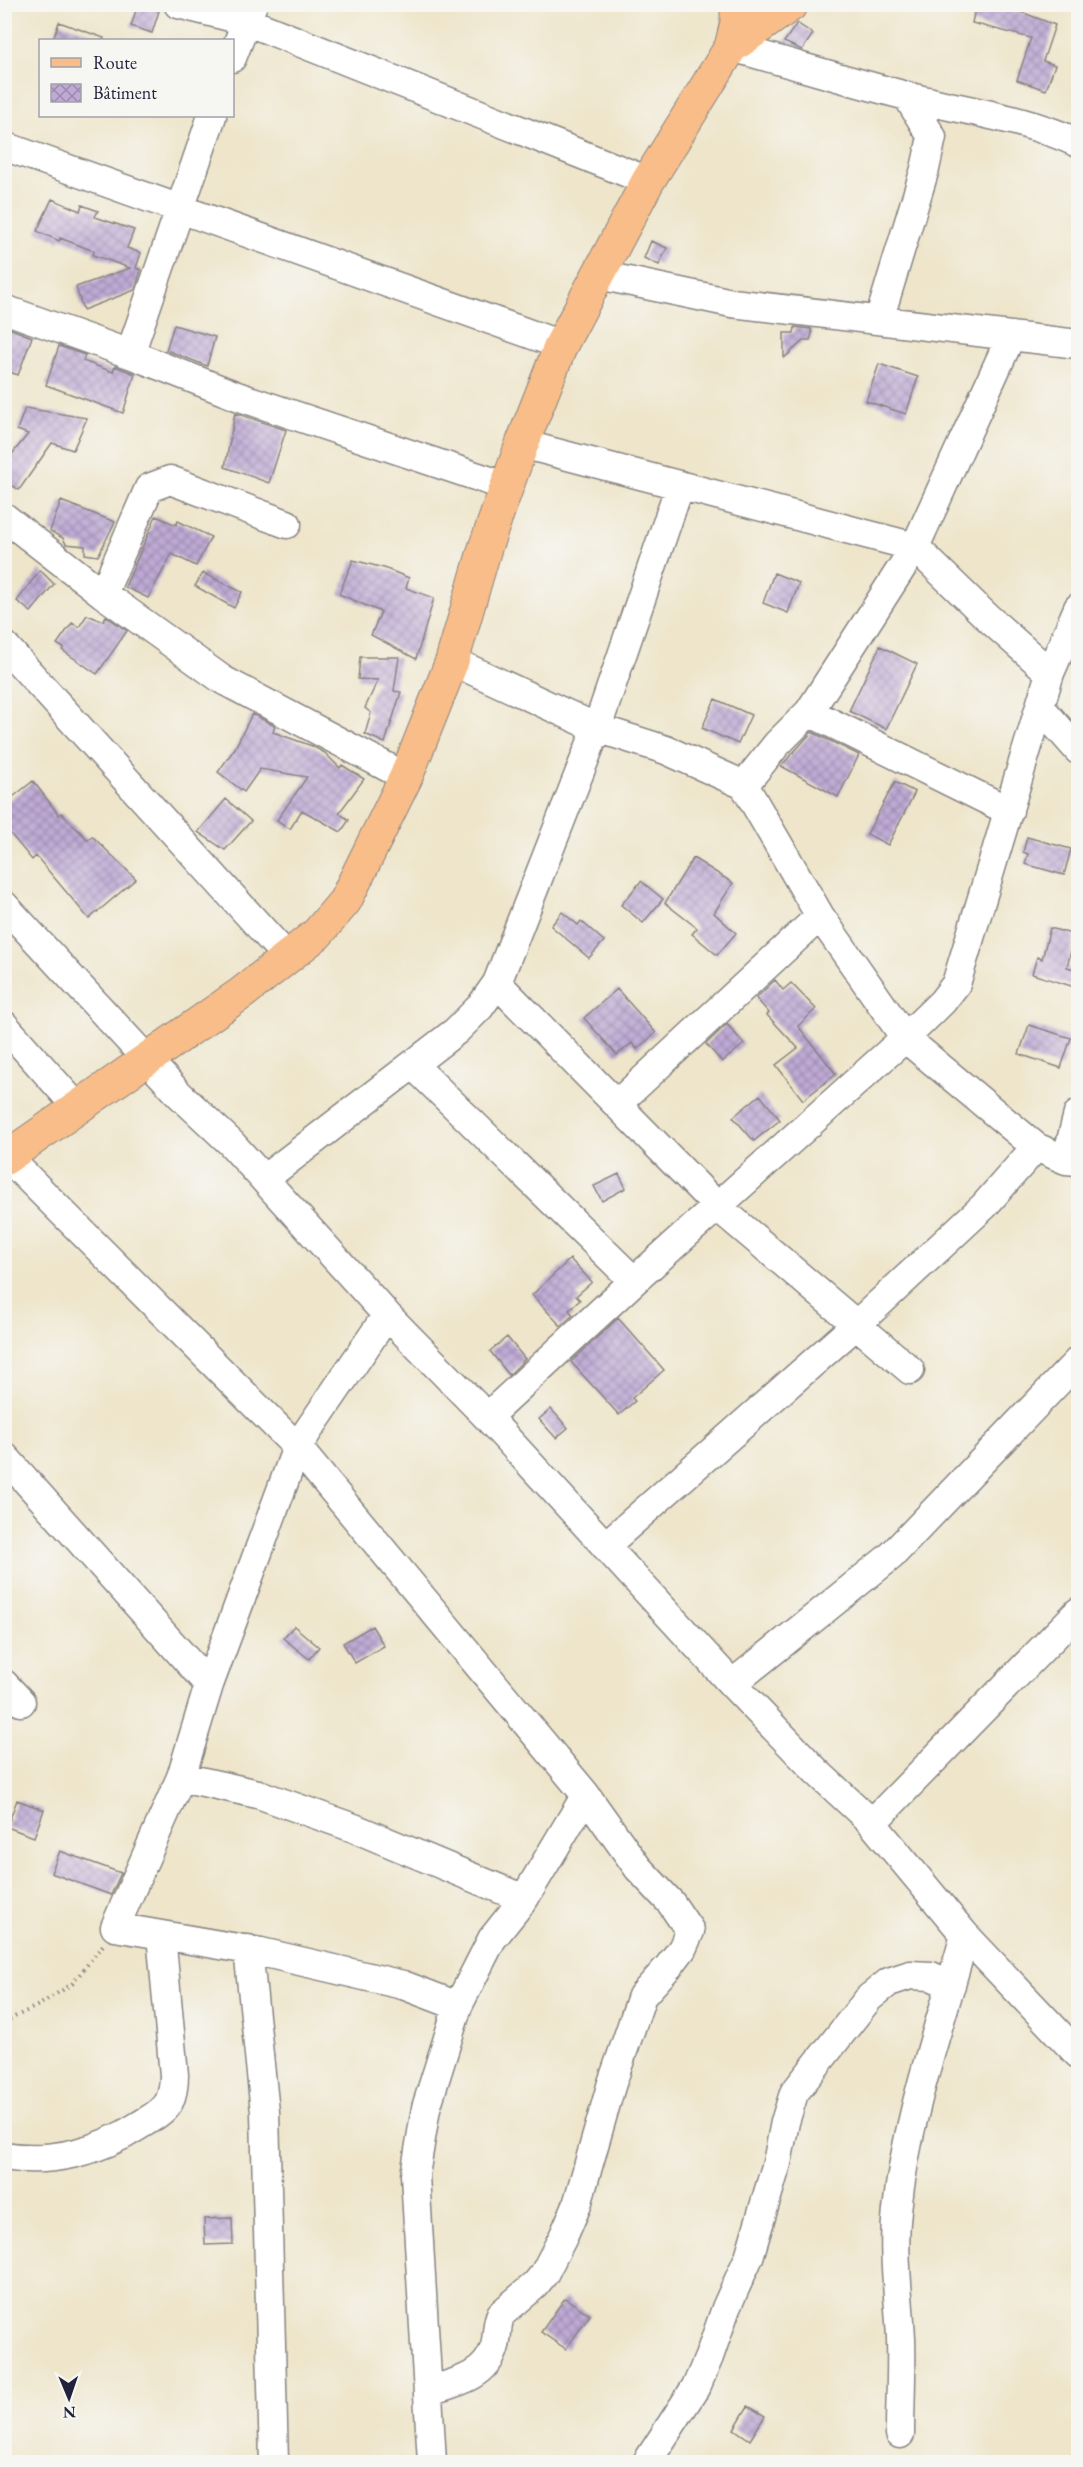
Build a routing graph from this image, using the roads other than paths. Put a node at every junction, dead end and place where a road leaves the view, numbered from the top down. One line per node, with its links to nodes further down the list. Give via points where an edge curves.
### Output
1 (178, 4): 4 (street)
2 (737, 4): 5 (main road)
3 (792, 4): 5 (main road)
4 (250, 13): 6 (street); 11 (street)
5 (731, 47): 7 (street); 11 (main road)
6 (234, 53)
7 (907, 96): 9 (street, via 1006,119); 15 (street, via 932,137)
8 (212, 117): 12 (street)
9 (1078, 143)
10 (4, 146): 12 (street)
11 (648, 181): 13 (main road)
12 (178, 208): 18 (street); 19 (street)
13 (599, 275): 15 (street, via 732,303); 18 (main road)
14 (4, 309): 19 (street)
15 (879, 320): 16 (street)
16 (1011, 336): 17 (street); 25 (street)
17 (1078, 344)
18 (561, 345): 20 (main road)
19 (130, 354): 22 (street, via 237,396)
20 (522, 444): 21 (street); 22 (main road)
21 (680, 484): 25 (street); 33 (street)
22 (508, 487): 29 (main road, via 485,548)
23 (4, 517): 26 (street)
24 (287, 524): 26 (street, via 170,480 149,488)
25 (915, 547): 30 (street); 32 (street)
26 (103, 594): 35 (street, via 223,680)
27 (1078, 608): 30 (street)
28 (4, 645): 40 (street)
29 (452, 661): 33 (street); 35 (main road)
30 (1050, 673): 31 (street)
31 (1040, 708): 34 (street); 37 (street)
32 (809, 712): 36 (street); 37 (street)
33 (597, 728): 36 (street, via 666,750); 41 (street)
34 (1078, 750)
35 (406, 777): 40 (main road, via 345,901 317,934)
36 (744, 785): 39 (street)
37 (1009, 810): 43 (street, via 956,984)
38 (4, 905): 44 (street)
39 (820, 916): 43 (street); 46 (street)
40 (287, 957): 44 (main road, via 242,993)
41 (497, 983): 45 (street, via 456,1031); 46 (street)
42 (4, 1025): 47 (street)
43 (905, 1038): 49 (street); 53 (street)
44 (146, 1058): 47 (main road); 52 (street)
45 (413, 1065): 52 (street); 54 (street)
46 (617, 1104): 53 (street)
47 (77, 1107): 50 (main road)
48 (1078, 1114): 51 (street)
49 (1036, 1147): 51 (street); 56 (street, via 984,1206)
50 (6, 1158): 60 (street)
51 (1072, 1161)
52 (264, 1179): 55 (street)
53 (718, 1208): 54 (street); 56 (street)
54 (634, 1281): 59 (street)
55 (387, 1315): 59 (street); 60 (street)
56 (857, 1324): 58 (street); 62 (street)
57 (1078, 1361): 64 (street, via 891,1556)
58 (910, 1370)
59 (487, 1417): 62 (street)
60 (297, 1447): 65 (street); 67 (street)
61 (4, 1456): 65 (street)
62 (605, 1546): 64 (street)
63 (1078, 1612): 68 (street)
64 (732, 1684): 68 (street)
65 (209, 1685): 66 (street)
66 (181, 1777): 69 (street, via 258,1794 354,1828); 70 (street, via 115,1927)
67 (586, 1795): 69 (street); 77 (street, via 638,1868 671,1903 690,1931 682,1949 642,1996 576,2205 544,2274 501,2314 493,2355 487,2365 465,2380)
68 (872, 1823): 71 (street)
69 (524, 1899): 74 (street, via 492,1939)
70 (160, 1935): 72 (street); 76 (street, via 174,2075 173,2092 167,2104 119,2139 90,2149 61,2157)
71 (965, 1935): 73 (street); 75 (street)
72 (248, 1949): 74 (street, via 403,1985); 79 (street, via 265,2112)
73 (951, 1985): 78 (street, via 909,2135 897,2212); 81 (street, via 931,1976 910,1975 889,1982 869,1998 794,2093 749,2257 710,2357 697,2385)
74 (458, 2006): 77 (street, via 426,2108 415,2175)
75 (1078, 2054)
76 (4, 2156)
77 (428, 2391): 80 (street)
78 (900, 2434)
79 (274, 2463)
80 (432, 2463)
81 (647, 2463)

